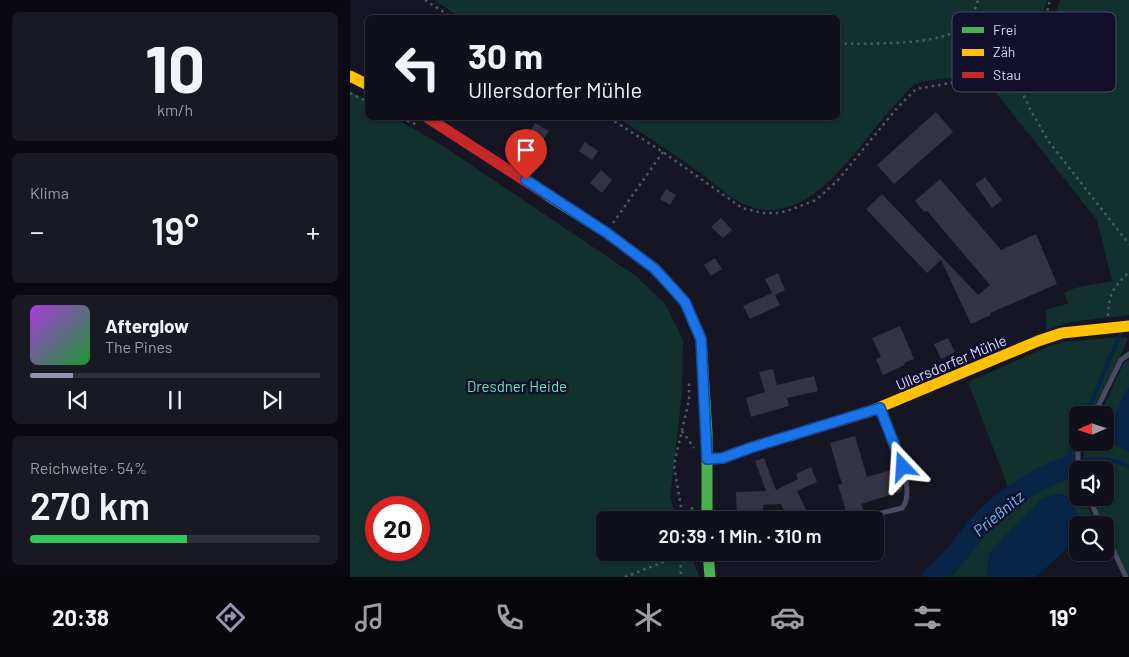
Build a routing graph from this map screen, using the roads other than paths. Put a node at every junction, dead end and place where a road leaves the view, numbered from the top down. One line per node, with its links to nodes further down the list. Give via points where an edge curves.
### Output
1 (350, 76): 2 (main road)
2 (365, 84)
3 (431, 120): 8 (main road, via 607,233 655,269 685,302 701,339)
4 (1129, 326): 7 (main road, Ullersdorfer Mühle, via 1062,333)
5 (1129, 354): 6 (lane, via 1121,360)
6 (1098, 406)
7 (880, 408): 8 (main road, Ullersdorfer Mühle, via 723,458); 10 (lane, via 903,467 906,484 902,508)
8 (707, 459): 9 (main road)
9 (707, 511)
10 (884, 513)
11 (1114, 552): 14 (lane)
12 (709, 561): 13 (main road)
13 (710, 577)
14 (1126, 577)

